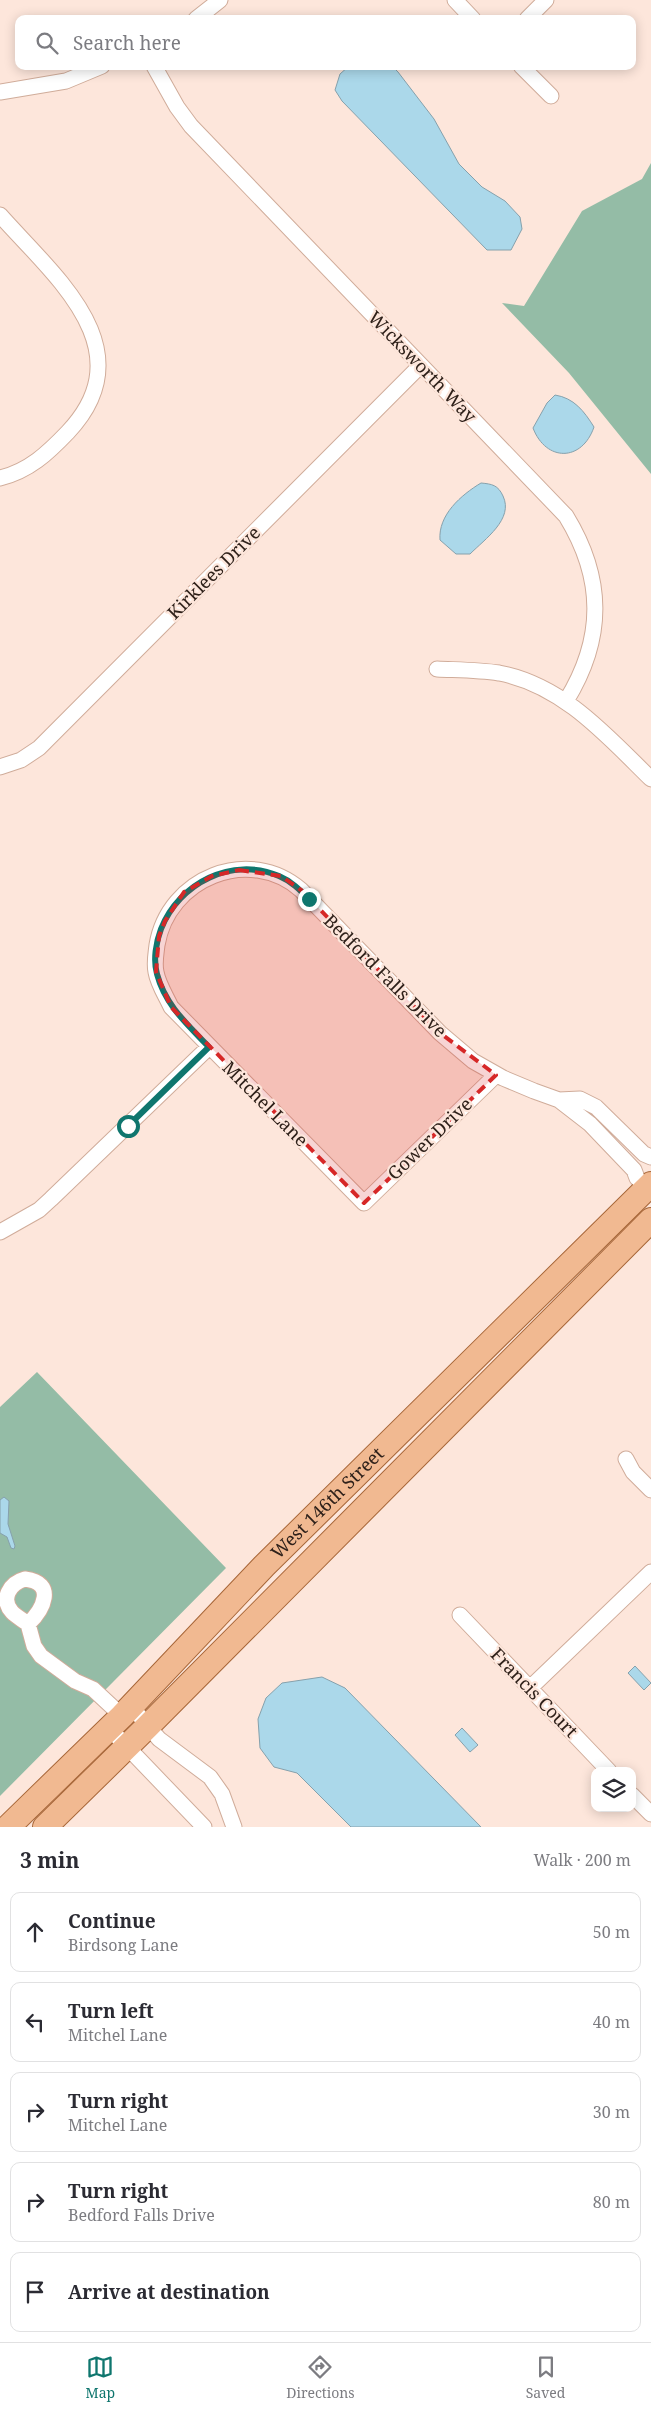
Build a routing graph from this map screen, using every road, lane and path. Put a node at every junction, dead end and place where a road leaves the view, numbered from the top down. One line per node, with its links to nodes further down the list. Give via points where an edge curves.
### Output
1 (220, 0): 4 (street)
2 (455, 0): 5 (street)
3 (546, 0): 6 (street)
4 (201, 15)
5 (469, 15)
6 (531, 15)
7 (92, 70): 10 (street, via 66,81)
8 (156, 70): 13 (street, Wicksworth Way, via 191,126)
9 (525, 70): 11 (street)
10 (0, 92)
11 (551, 96)
12 (0, 215): 14 (street, via 78,304 98,346 97,374 90,402 82,415 44,457 26,469)
13 (420, 366): 16 (street, Wicksworth Way, via 566,516 576,532 592,574 595,616 586,662); 17 (street, Kirklees Drive, via 39,748 22,760)
14 (0, 478)
15 (437, 669): 16 (street, via 500,674 524,681)
16 (566, 701): 18 (street)
17 (0, 767)
18 (651, 779)
19 (184, 892): 20 (street, Mitchel Lane, via 165,920 159,936 156,972 171,1007); 21 (street, Bedford Falls Drive, via 212,876 239,870 270,872 292,882 440,1033)
20 (209, 1047): 25 (street, Mitchel Lane); 27 (street, via 39,1210)
21 (496, 1075): 22 (street, Bedford Falls Drive); 25 (street, Gower Drive)
22 (559, 1100): 23 (street, Bedford Falls Drive, via 580,1099 596,1107); 24 (street, Bedford Falls Drive, via 590,1124)
23 (651, 1157)
24 (650, 1188): 34 (main road, West 146th Street, via 264,1566)
25 (364, 1203)
26 (651, 1220): 35 (main road, West 146th Street)
27 (0, 1232)
28 (626, 1459): 29 (street)
29 (651, 1490)
30 (651, 1572): 33 (street)
31 (460, 1616): 33 (street, Francis Court)
32 (28, 1624): 34 (street, via 31,1640 41,1656 93,1689)
33 (530, 1688): 37 (street, Francis Court)
34 (121, 1717): 35 (street); 36 (street); 40 (main road, West 146th Street)
35 (147, 1727): 36 (main road, West 146th Street); 43 (street, via 210,1777 222,1794)
36 (126, 1747): 41 (main road, West 146th Street); 42 (street)
37 (605, 1767)
38 (636, 1799): 39 (street)
39 (651, 1814)
40 (8, 1827)
41 (44, 1827)
42 (204, 1827)
43 (234, 1827)

